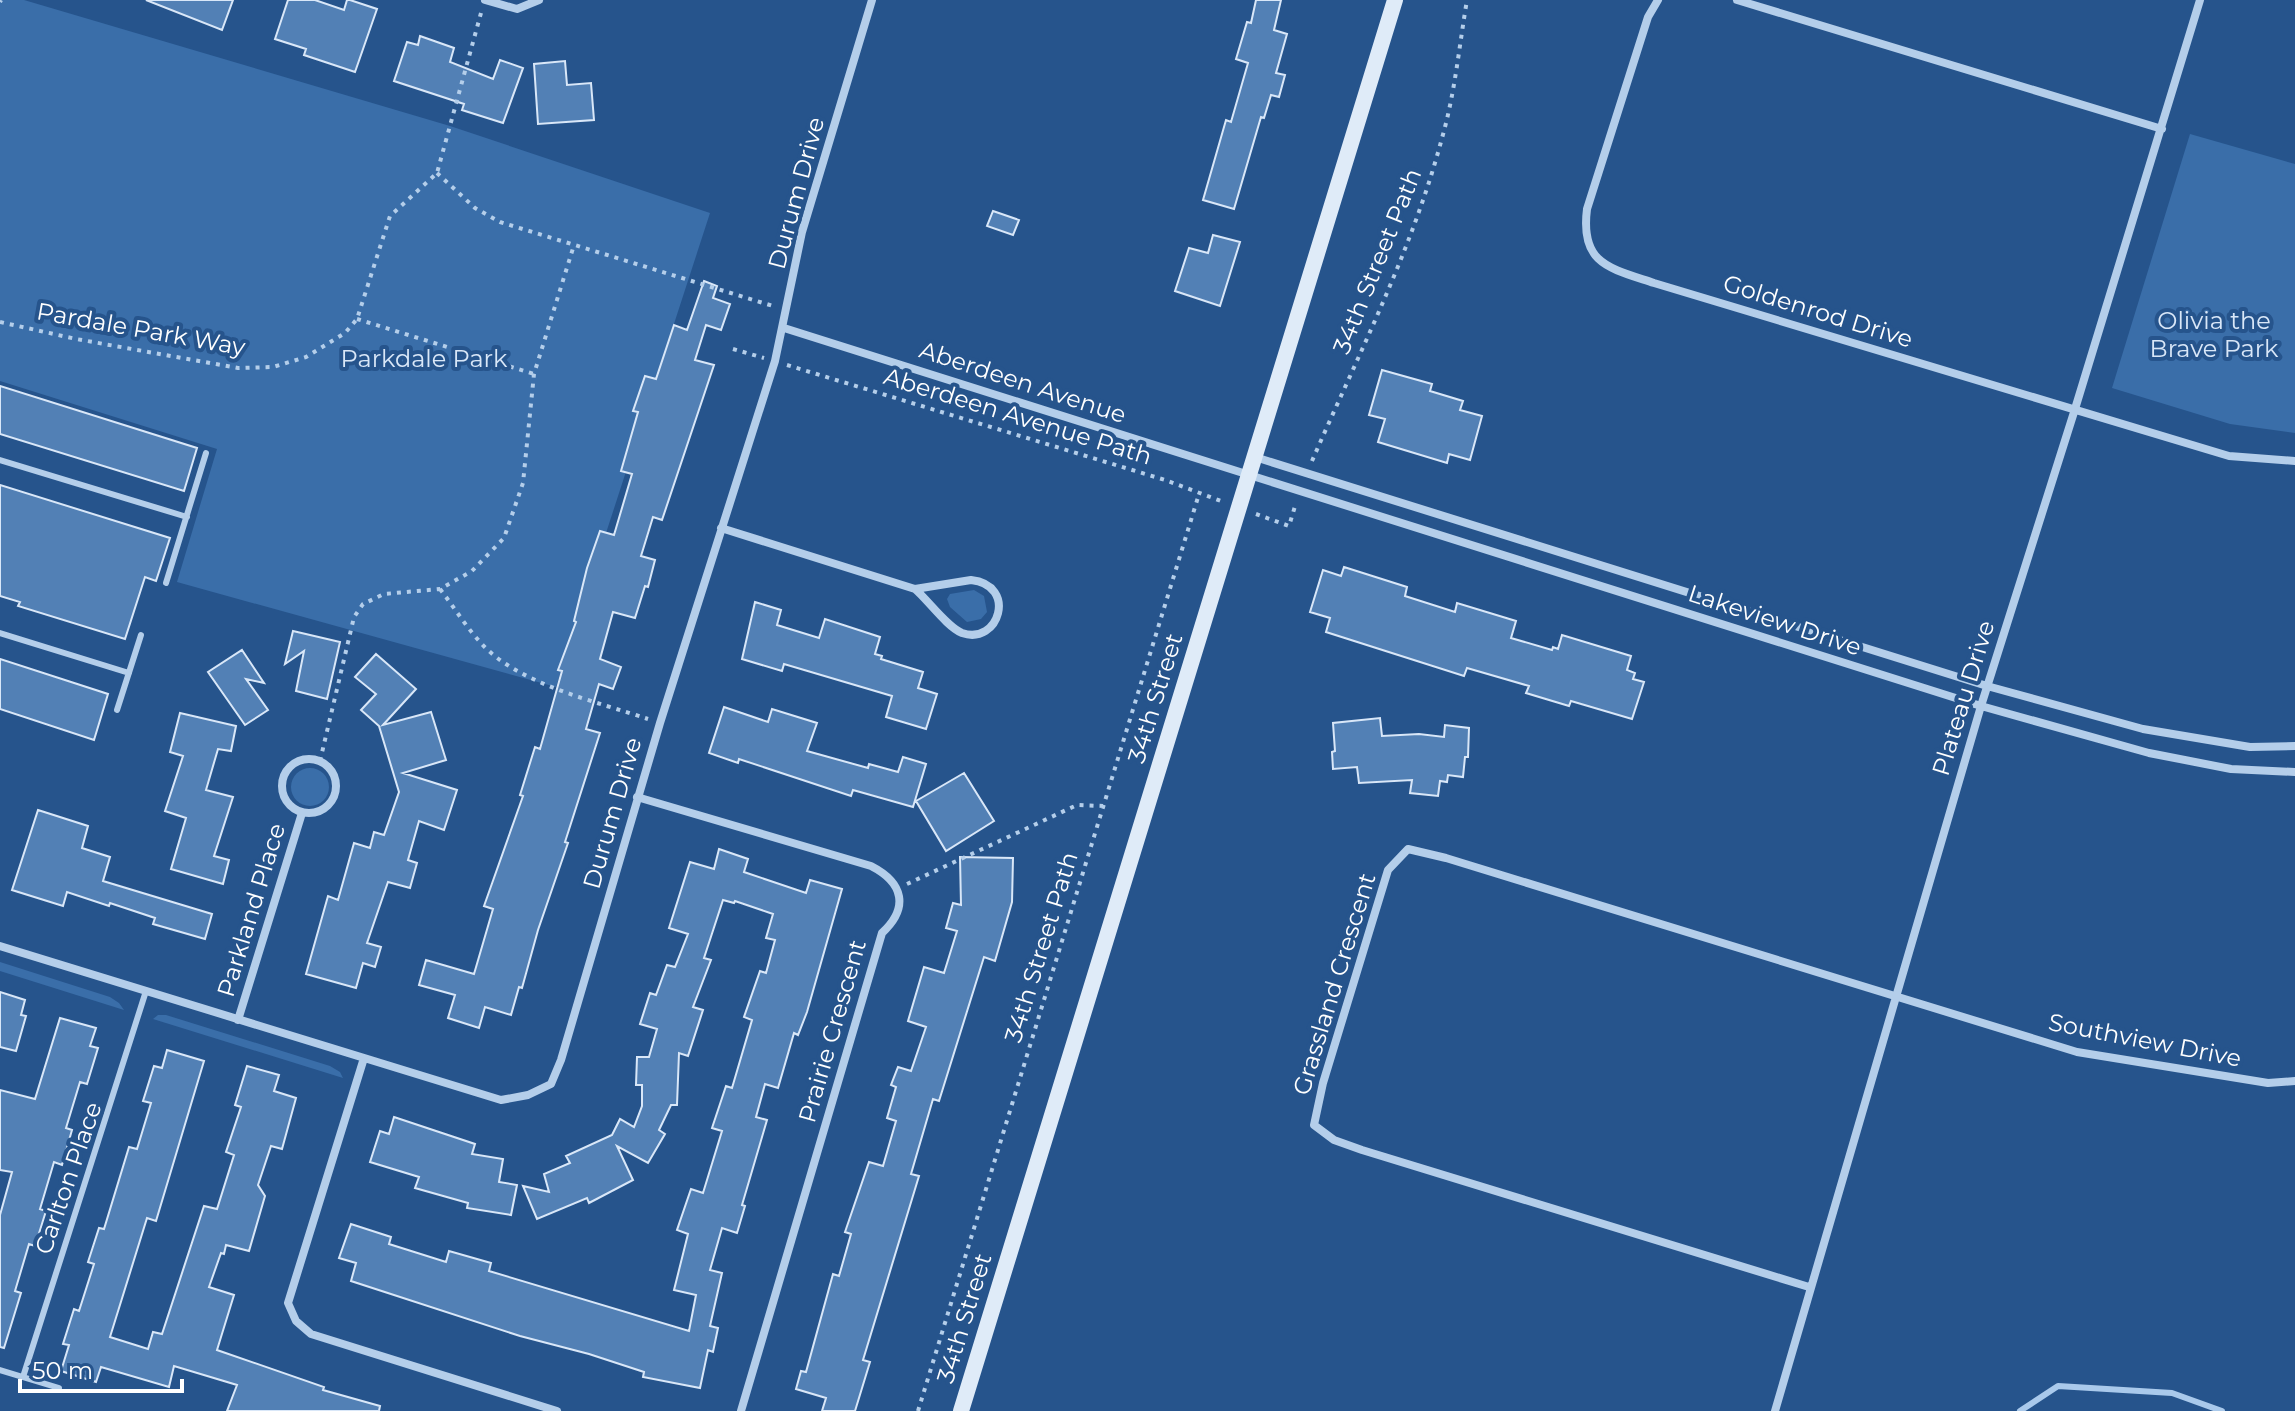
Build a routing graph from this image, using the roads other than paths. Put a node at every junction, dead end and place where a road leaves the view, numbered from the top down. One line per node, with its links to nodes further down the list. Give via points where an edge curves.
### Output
1 (485, 0): 2 (street, via 517,9)
2 (539, 0)
3 (872, 0): 9 (street, Durum Drive, via 802,232)
4 (1395, 0): 12 (street, 34th Street)
5 (1658, 0): 10 (street, Goldenrod Drive, via 1648,17 1587,209 1584,231 1600,261 1654,283)
6 (1737, 0): 8 (street)
7 (2200, 0): 8 (street, Plateau Drive)
8 (2162, 129): 10 (street, Plateau Drive)
9 (784, 328): 15 (street, Aberdeen Avenue); 17 (street, Durum Drive)
10 (2075, 409): 14 (street, Goldenrod Drive, via 2229,456); 23 (street, Plateau Drive)
11 (206, 453): 16 (lane)
12 (1255, 457): 15 (street, 34th Street); 23 (street, Lakeview Drive)
13 (0, 460): 16 (lane)
14 (2295, 461)
15 (1249, 475): 24 (street, Lakeview Drive); 42 (street, 34th Street)
16 (187, 517): 18 (lane)
17 (721, 528): 19 (street); 28 (street, Durum Drive)
18 (166, 583)
19 (915, 589): 19 (street, via 963,633 984,632 1000,610 995,592 980,581)
20 (0, 633): 22 (lane)
21 (141, 635): 22 (lane)
22 (129, 673): 25 (lane)
23 (1987, 686): 24 (street, Plateau Drive); 26 (street, Lakeview Drive, via 2143,729 2250,747)
24 (1981, 706): 27 (street, Lakeview Drive, via 2149,753 2231,769); 32 (street, Plateau Drive)
25 (117, 710)
26 (2295, 746)
27 (2295, 772)
28 (637, 797): 34 (street, Durum Drive, via 551,1084 501,1100); 41 (street, Prairie Crescent, via 871,866 887,874 899,896 899,909 882,933)
29 (302, 813): 29 (street, Parkland Place, via 283,795 283,778 302,760 320,761 333,773 336,790 328,807); 33 (street, Parkland Place)
30 (0, 946): 31 (street, Durum Drive)
31 (146, 991): 33 (street, Durum Drive); 38 (lane, Carlton Place)
32 (1897, 996): 35 (street, Southview Drive, via 2077,1052 2268,1083); 36 (street, Plateau Drive); 36 (street, Grassland Crescent, via 1408,849 1388,870 1323,1083 1314,1125 1334,1140)
33 (238, 1020): 34 (street, Durum Drive)
34 (364, 1058): 40 (street, via 288,1303 296,1321 311,1334)
35 (2295, 1081)
36 (1809, 1287): 43 (street, Plateau Drive)
37 (0, 1370): 38 (lane)
38 (23, 1377): 39 (lane)
39 (59, 1388)
40 (557, 1411)
41 (741, 1411)
42 (961, 1411)
43 (1775, 1411)

